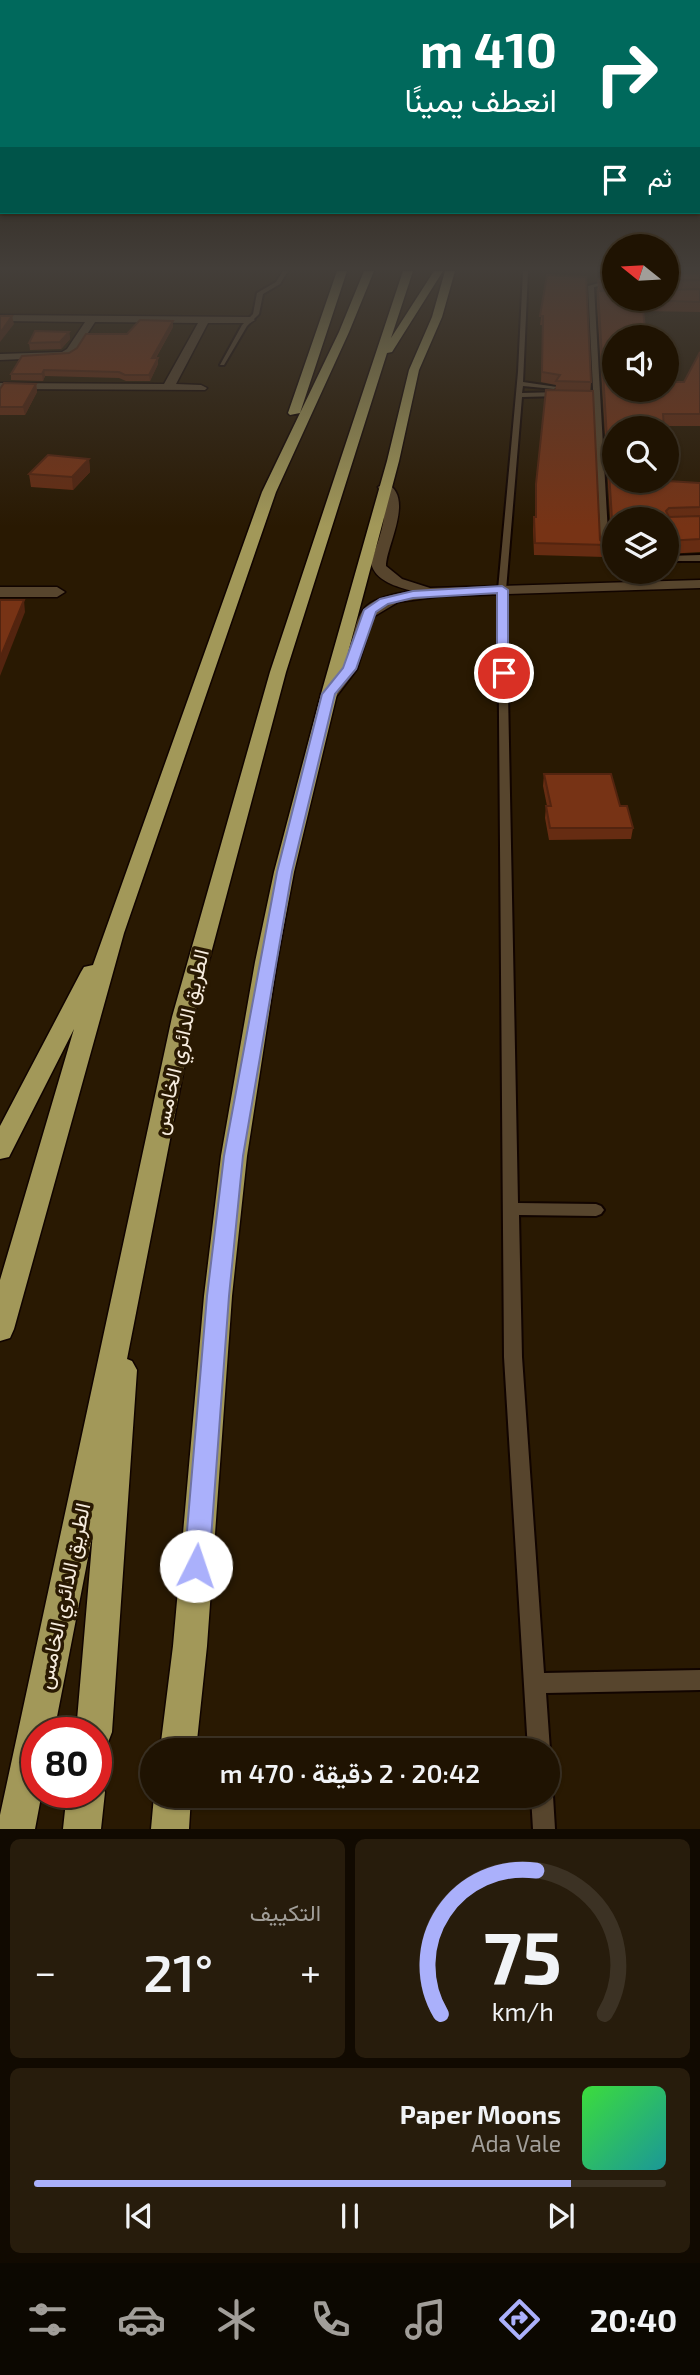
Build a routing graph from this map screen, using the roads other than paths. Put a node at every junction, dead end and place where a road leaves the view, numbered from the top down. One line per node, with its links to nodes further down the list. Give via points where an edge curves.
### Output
1 (21, 356): 11 (street)
2 (185, 356): 16 (street)
3 (227, 356): 13 (lane)
4 (314, 356): 21 (highway)
5 (333, 356): 21 (highway)
6 (382, 356): 12 (highway, الطريق الدائري الخامس)
7 (384, 356): 12 (highway)
8 (420, 356): 20 (highway)
9 (521, 356): 18 (lane)
10 (593, 356): 22 (lane)
11 (0, 357)
12 (381, 360): 35 (highway, الطريق الدائري الخامس, via 270,699 183,1017)
13 (222, 364)
14 (0, 386): 16 (street)
15 (566, 387): 18 (lane)
16 (168, 388): 17 (street)
17 (201, 388)
18 (520, 389): 19 (lane); 26 (lane)
19 (573, 395)
20 (385, 486): 27 (street, via 394,506 379,568 403,585); 30 (highway)
21 (269, 492): 31 (highway)
22 (602, 514)
23 (700, 558): 24 (lane)
24 (679, 559)
25 (700, 584): 26 (street)
26 (502, 590): 27 (street); 33 (lane)
27 (442, 591): 30 (street, via 394,598 370,610 349,669)
28 (0, 592): 29 (street)
29 (57, 592)
30 (329, 694): 40 (highway, via 285,872 234,1156)
31 (113, 933): 32 (highway); 36 (highway)
32 (0, 1150)
33 (511, 1209): 34 (lane); 38 (lane, via 513,1357)
34 (596, 1210)
35 (128, 1284): 39 (highway); 45 (highway, الطريق الدائري الخامس)
36 (0, 1329)
37 (700, 1680): 38 (lane)
38 (534, 1683): 41 (lane)
39 (95, 1717)
40 (179, 1738)
41 (538, 1738)
42 (84, 1808): 46 (highway)
43 (172, 1808): 47 (highway)
44 (543, 1808): 48 (lane)
45 (16, 1829)
46 (82, 1829)
47 (170, 1829)
48 (544, 1829)

